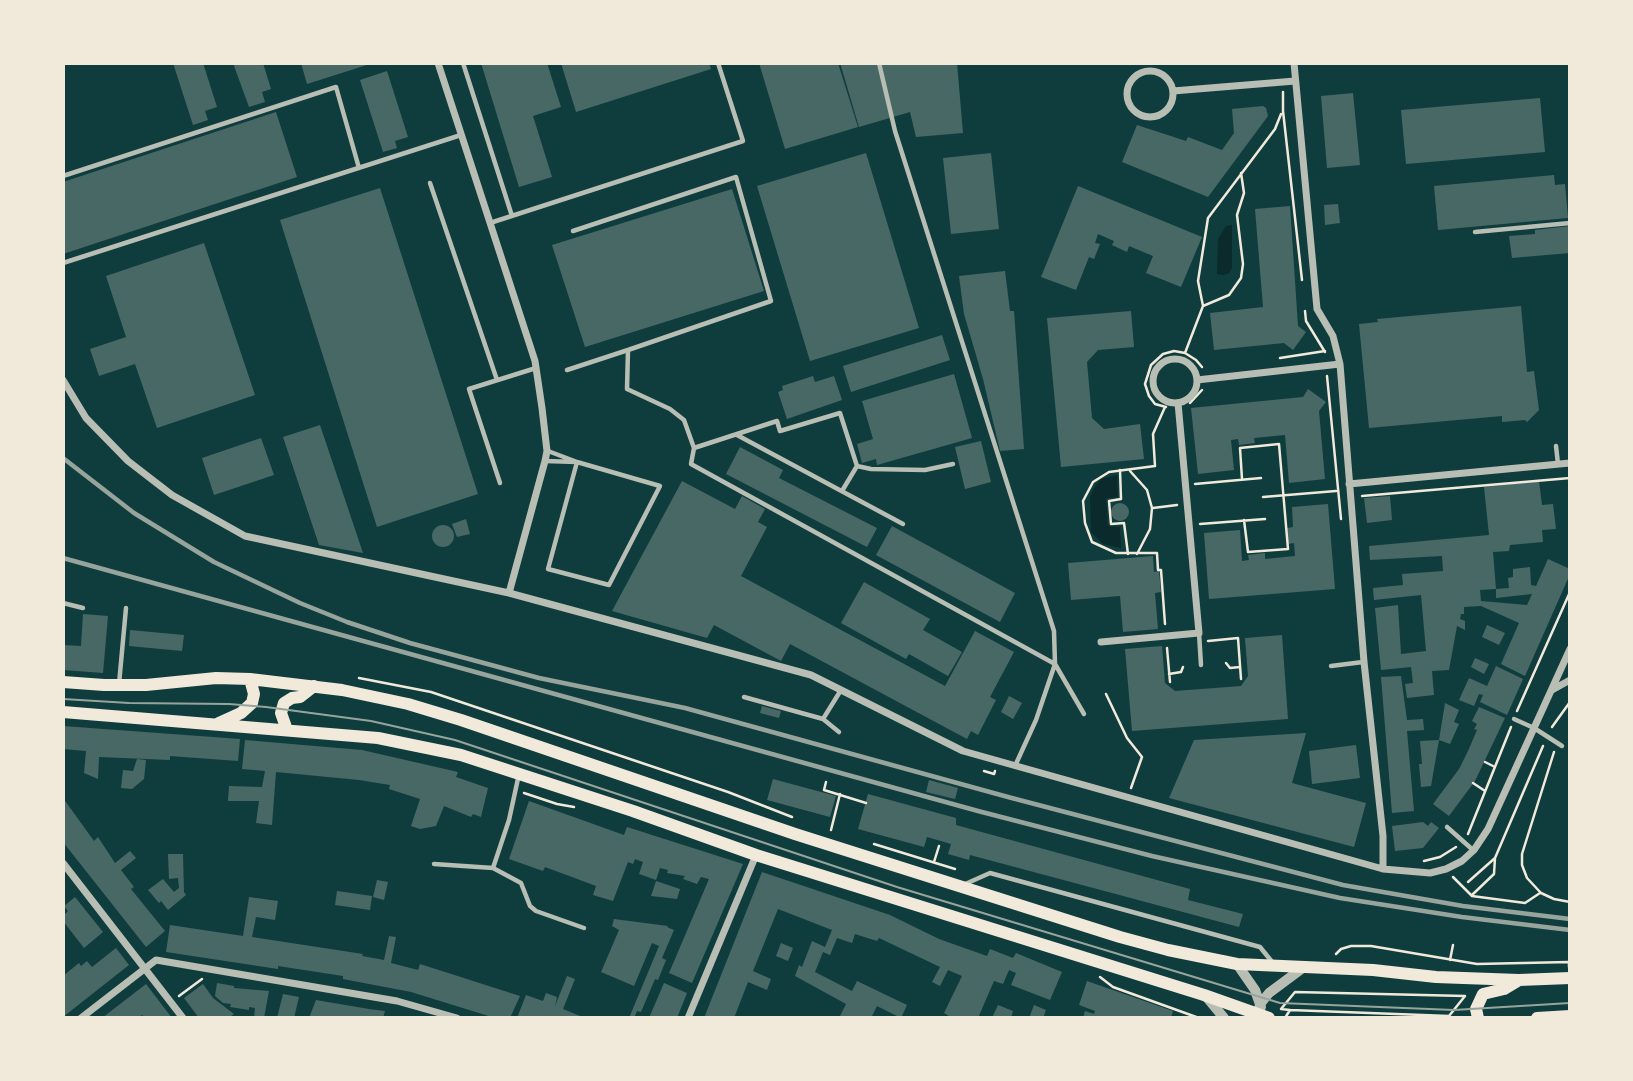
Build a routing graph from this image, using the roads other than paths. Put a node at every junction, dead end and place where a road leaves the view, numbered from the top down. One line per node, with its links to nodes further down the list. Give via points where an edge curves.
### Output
1 (463, 63): 12 (lane)
2 (718, 63): 12 (lane, via 743,141)
3 (879, 63): 48 (lane, via 895,131 1054,631)
4 (1294, 63): 6 (street)
5 (441, 64): 8 (street)
6 (1295, 80): 7 (street); 19 (street, via 1317,309 1333,336)
7 (1173, 90): 7 (street, via 1166,77 1144,72 1131,80 1126,95 1132,109 1152,117 1166,111)
8 (461, 135): 9 (lane); 13 (street)
9 (359, 168): 10 (lane, via 336,87); 17 (lane)
10 (63, 176)
11 (430, 183): 23 (lane)
12 (512, 216): 13 (lane)
13 (489, 223): 20 (street)
14 (1570, 223): 16 (lane)
15 (573, 231): 18 (lane, via 736,177 771,301)
16 (1475, 232)
17 (63, 263)
18 (628, 350): 21 (lane); 28 (lane, via 627,389 684,420)
19 (1340, 364): 24 (street); 37 (street)
20 (536, 368): 23 (lane); 29 (street)
21 (567, 370)
22 (63, 380): 40 (street, via 86,418 128,461 172,495 245,536)
23 (497, 380): 36 (lane, via 469,389)
24 (1197, 380): 25 (street, via 1192,395); 25 (street, via 1184,361 1167,360 1156,369 1153,383 1157,394 1167,402)
25 (1178, 402): 44 (street)
26 (736, 435): 28 (lane); 35 (lane, via 777,421 780,431 840,413); 38 (lane)
27 (1556, 446): 34 (lane)
28 (694, 448): 48 (lane, via 691,464)
29 (547, 451): 30 (street); 31 (lane)
30 (545, 461): 31 (lane); 40 (street)
31 (577, 463): 31 (lane, via 660,486 610,585 548,569)
32 (1570, 463): 34 (street)
33 (953, 464): 35 (lane, via 925,470)
34 (1558, 465): 37 (street)
35 (857, 466): 38 (lane)
36 (500, 483)
37 (1349, 484): 47 (street)
38 (842, 491): 39 (lane)
39 (903, 524)
40 (509, 593): 58 (street, via 811,675)
41 (63, 603): 42 (lane)
42 (83, 608)
43 (126, 608): 56 (lane)
44 (1199, 638): 45 (street); 49 (lane)
45 (1101, 642)
46 (1570, 649): 51 (street)
47 (1364, 662): 50 (lane); 78 (street)
48 (1055, 664): 62 (lane); 70 (lane)
49 (1201, 665)
50 (1331, 666)
51 (1562, 666): 52 (street); 59 (street)
52 (1570, 672)
53 (250, 679): 56 (main road); 57 (main road); 65 (main road, via 252,703)
54 (1570, 680): 59 (street)
55 (63, 682): 56 (main road)
56 (118, 685)
57 (314, 686): 67 (main road, via 284,703 281,713); 79 (main road, via 427,709)
58 (842, 689): 63 (lane); 70 (street, via 963,751)
59 (1552, 690): 66 (street)
60 (744, 697): 63 (lane)
61 (63, 712): 65 (main road)
62 (1084, 714)
63 (822, 719): 68 (lane)
64 (1514, 719): 66 (lane)
65 (218, 723): 67 (main road)
66 (1534, 728): 69 (lane); 73 (street)
67 (287, 730): 71 (main road, via 413,744)
68 (839, 732)
69 (1562, 746)
70 (1015, 766): 78 (street)
71 (519, 773): 74 (main road); 77 (lane)
72 (1447, 827): 73 (lane)
73 (1474, 850): 78 (street, via 1454,865 1430,873)
74 (756, 855): 87 (main road); 93 (street)
75 (63, 863): 84 (street)
76 (434, 864): 77 (lane)
77 (493, 868): 80 (lane, via 521,883 536,911)
78 (1383, 869)
79 (960, 886): 81 (main road, via 1120,937); 82 (lane, via 989,873 1260,947)
80 (584, 928)
81 (1237, 964): 82 (main road); 88 (street, via 1255,990)
82 (1276, 966): 83 (main road)
83 (1304, 967): 86 (main road); 88 (street, via 1269,993)
84 (145, 969): 90 (street); 91 (street); 92 (street, via 156,960 397,1001)
85 (1569, 973): 86 (main road)
86 (1519, 979): 95 (main road, via 1483,994 1476,1009)
87 (1205, 995): 88 (main road); 94 (street)
88 (1261, 1014)
89 (1570, 1016): 96 (main road)
90 (82, 1018)
91 (183, 1018)
92 (457, 1018)
93 (688, 1018)
94 (1224, 1018)
95 (1478, 1018)
96 (1537, 1018)

